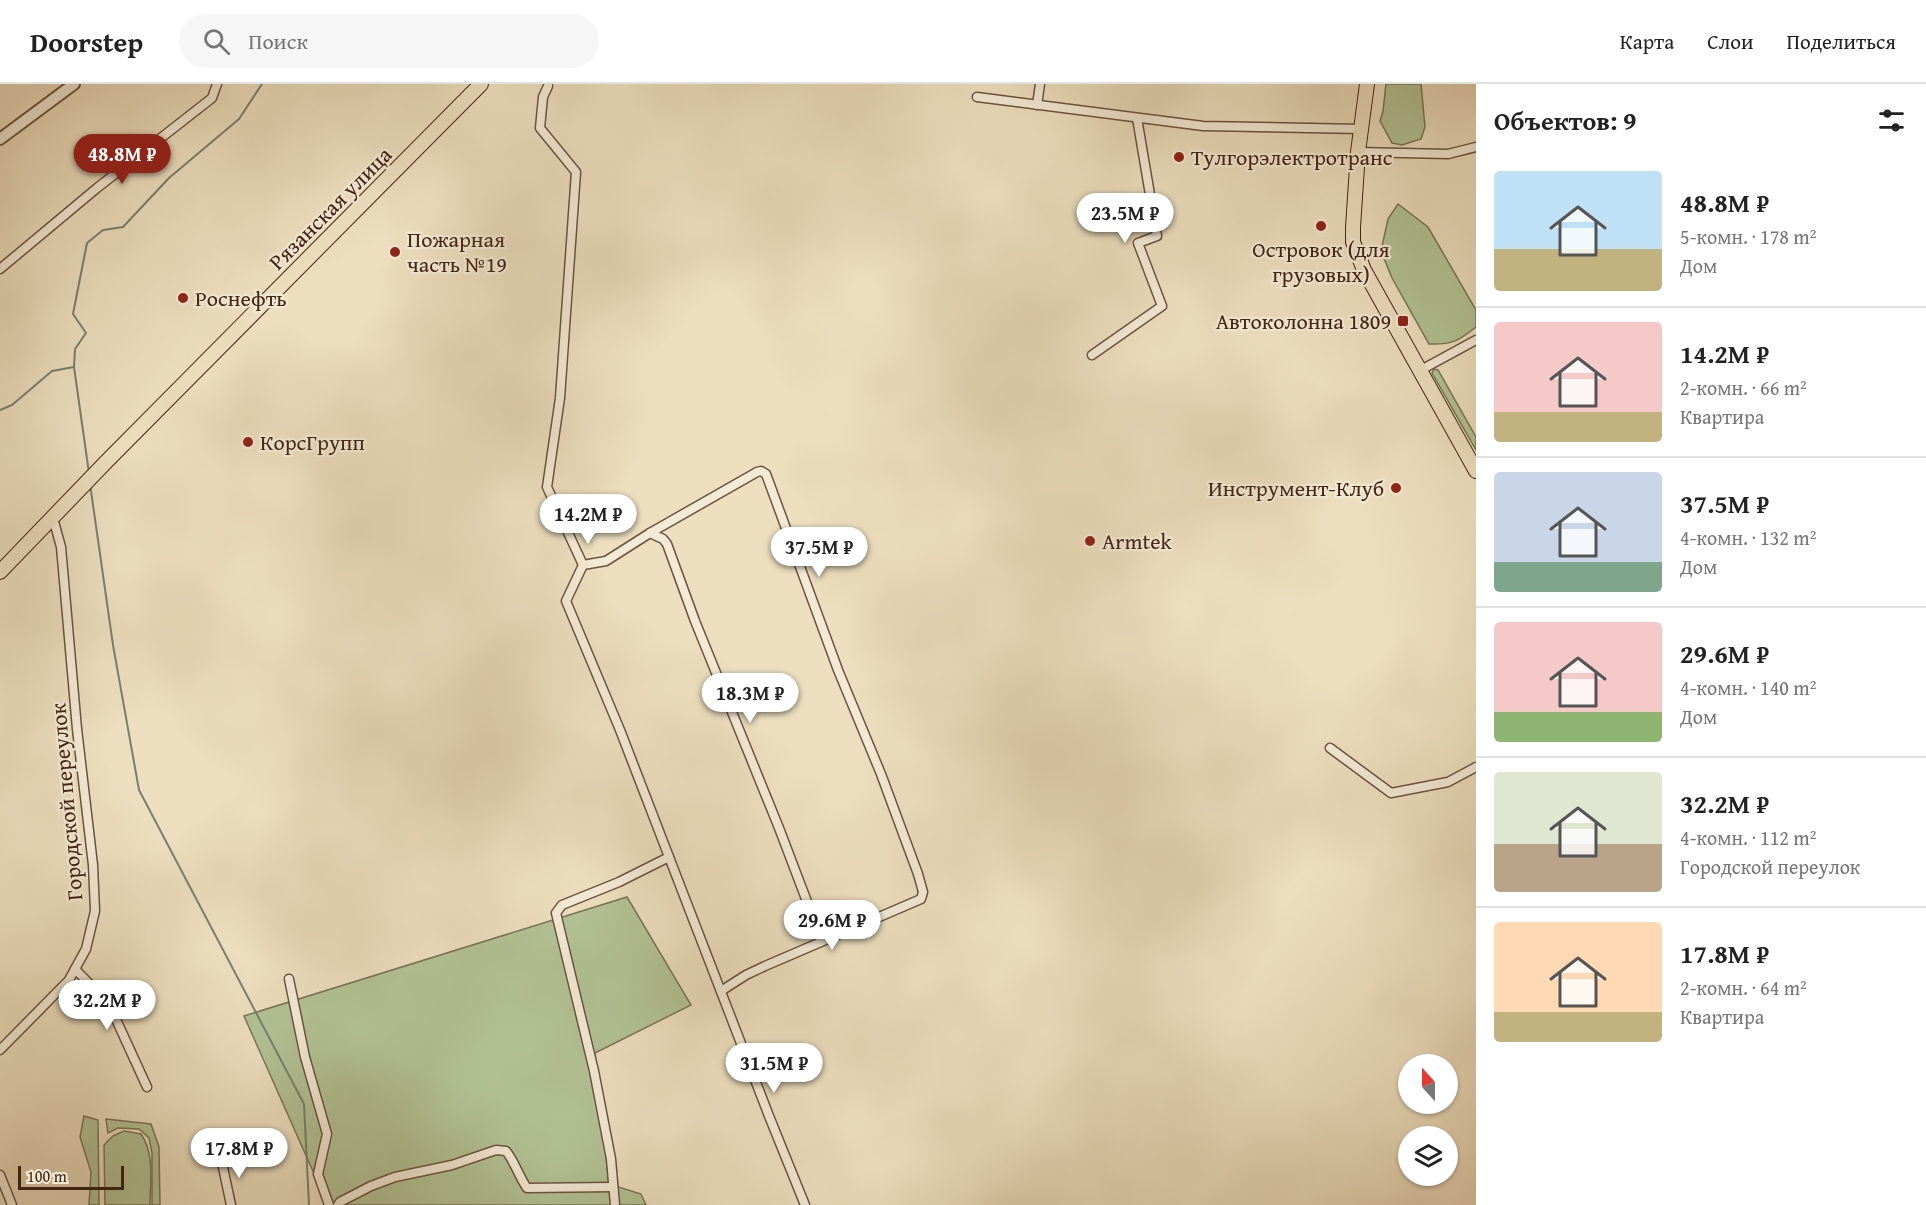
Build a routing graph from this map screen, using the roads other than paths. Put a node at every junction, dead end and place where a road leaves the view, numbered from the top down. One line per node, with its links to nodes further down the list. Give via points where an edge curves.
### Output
1 (74, 84): 11 (street)
2 (217, 84): 14 (street, via 212,98)
3 (481, 84): 19 (main road, Рязанская улица)
4 (1040, 84): 8 (street)
5 (1367, 84): 10 (main road)
6 (548, 86): 21 (street, via 540,128 576,172 560,398 547,487)
7 (977, 97): 8 (street)
8 (1037, 105): 9 (street)
9 (1137, 118): 10 (street, via 1203,126); 16 (street, via 1157,236 1138,243 1162,306)
10 (1361, 129): 13 (main road)
11 (0, 139)
12 (1476, 147): 13 (street, via 1448,154)
13 (1358, 152): 17 (main road, via 1353,216 1356,250)
14 (0, 269)
15 (1476, 340): 17 (street)
16 (1092, 355)
17 (1419, 371): 18 (main road)
18 (1476, 471)
19 (53, 518): 22 (main road, Рязанская улица); 27 (street, Городской переулок, via 61,547 93,865 95,911 86,948)
20 (650, 533): 21 (street, via 606,561); 26 (street, via 667,544); 26 (street, via 758,472 766,474 923,887 921,899)
21 (583, 565): 25 (street, via 566,601)
22 (0, 572)
23 (1330, 748): 24 (street, via 1391,792 1448,782)
24 (1476, 766)
25 (669, 857): 29 (street); 34 (street, via 562,904 556,913 594,1071)
26 (822, 941): 29 (street, via 746,975)
27 (75, 969): 30 (street, Городской переулок, via 69,980); 31 (street, via 109,1004)
28 (289, 979): 37 (street, via 305,1057 327,1134 318,1174)
29 (721, 992): 40 (street)
30 (0, 1050)
31 (147, 1087)
32 (221, 1158): 36 (street)
33 (0, 1174): 35 (street)
34 (614, 1187): 38 (street, via 527,1188 506,1150 496,1150 371,1185); 39 (street)
35 (12, 1205)
36 (231, 1205)
37 (329, 1205)
38 (338, 1205)
39 (615, 1205)
40 (805, 1205)

